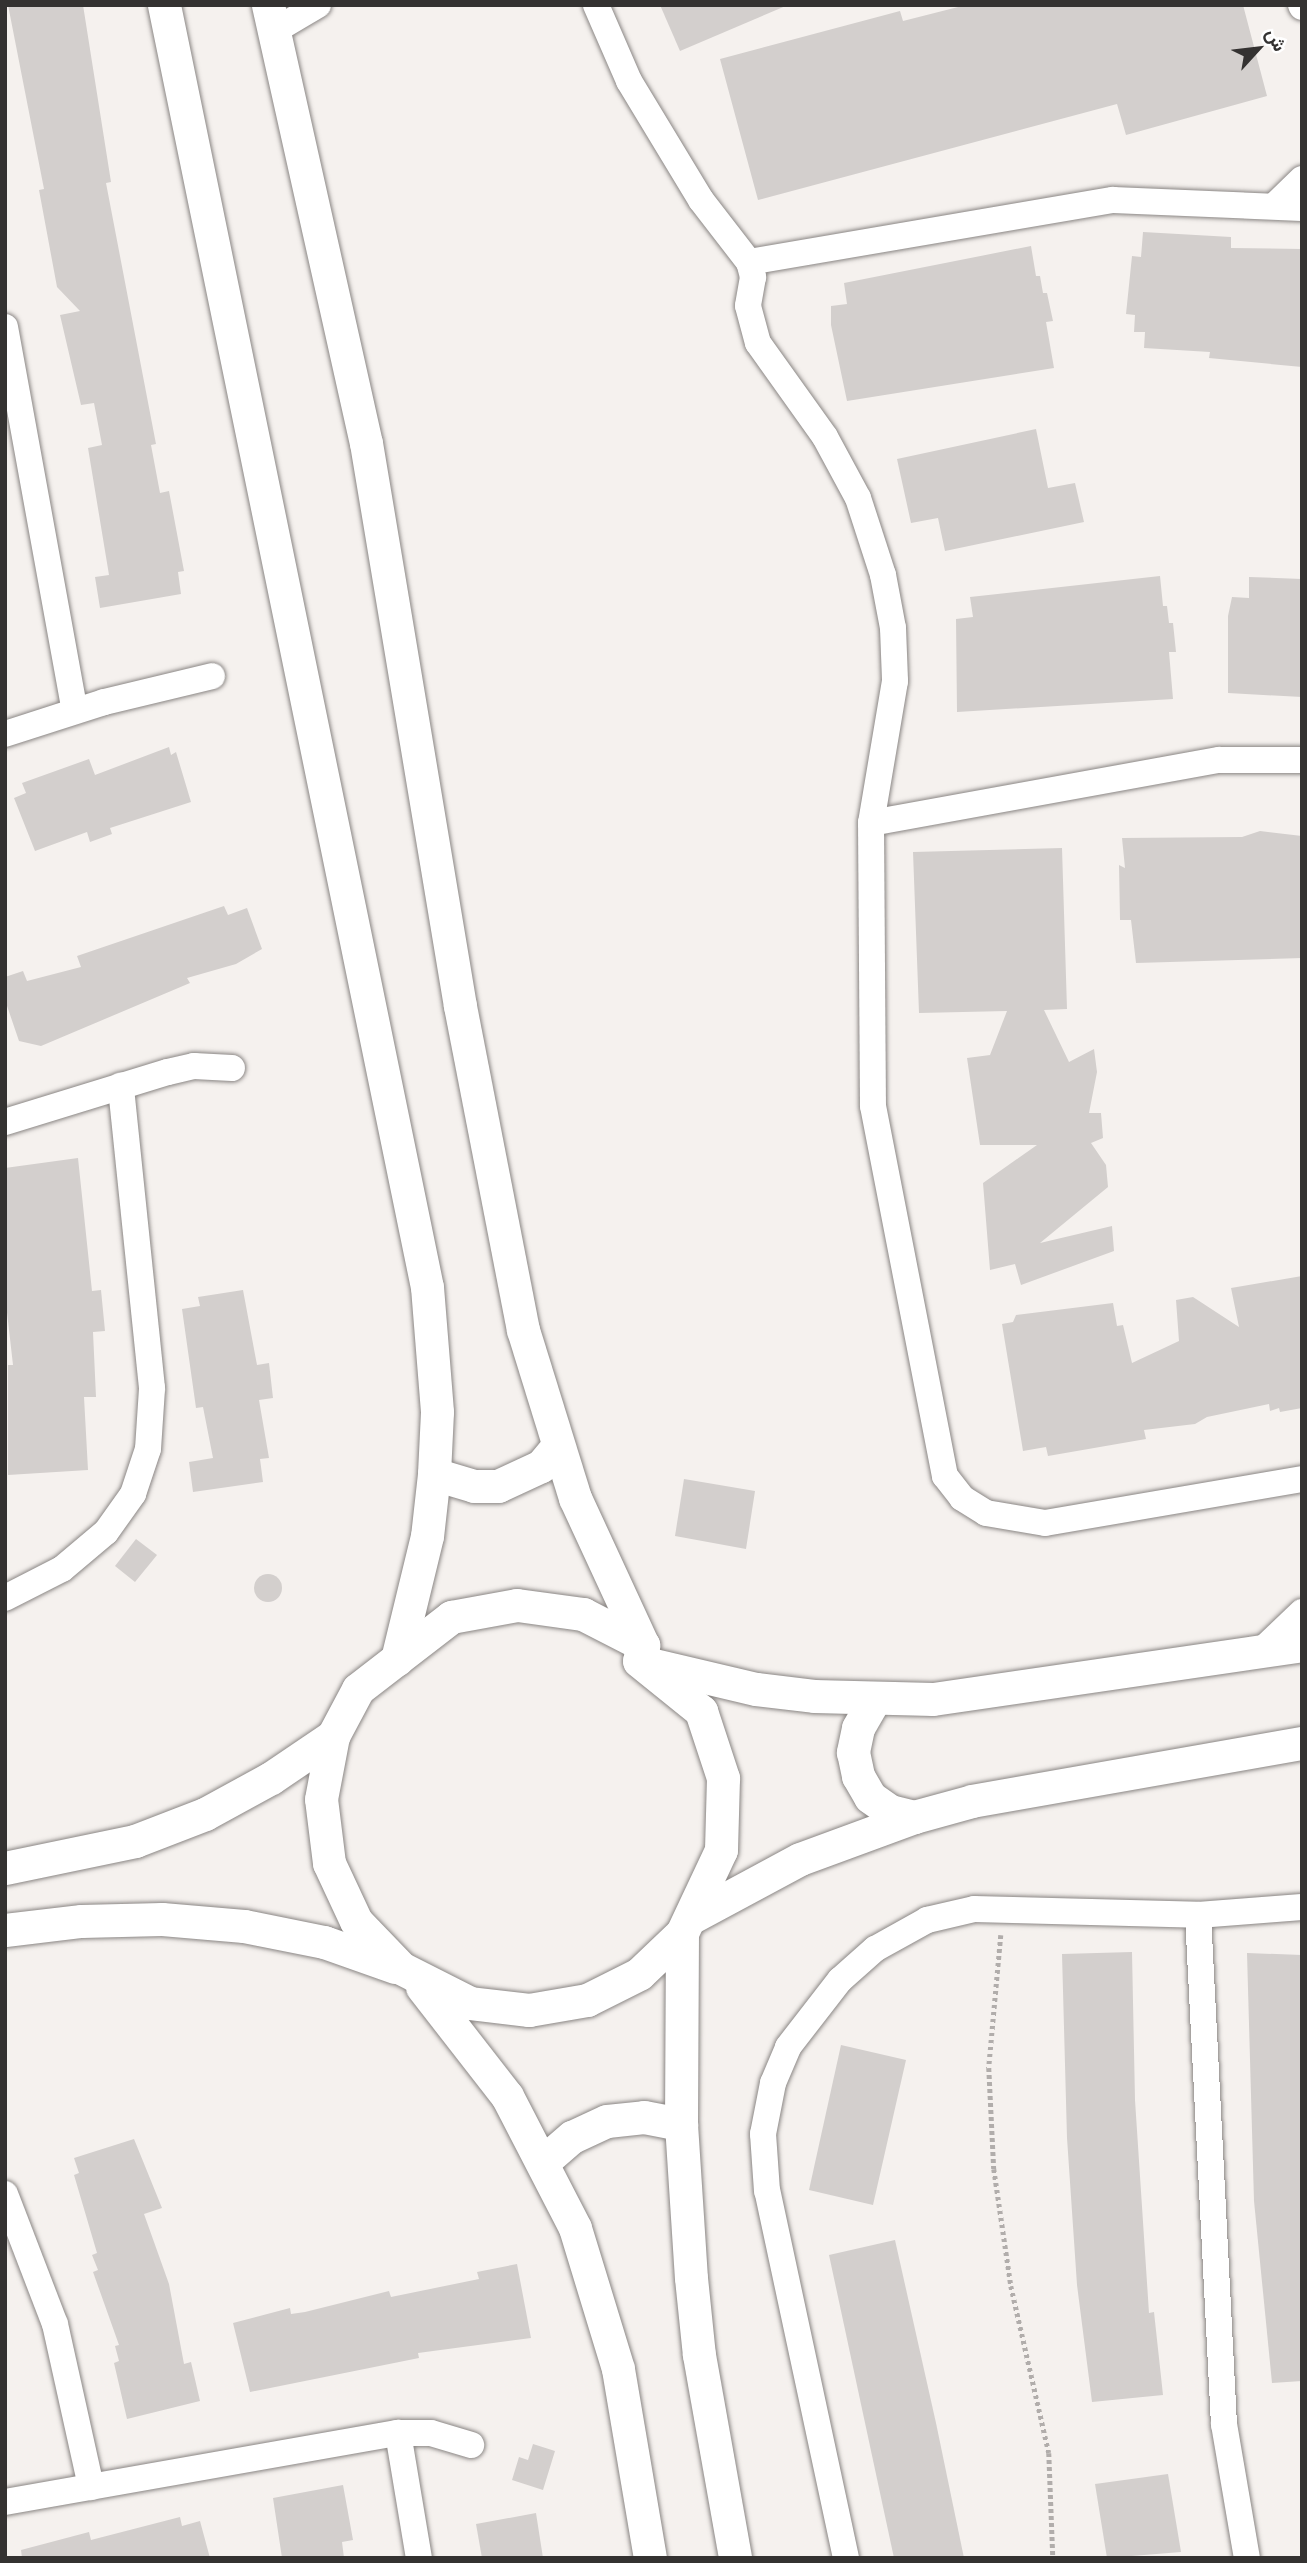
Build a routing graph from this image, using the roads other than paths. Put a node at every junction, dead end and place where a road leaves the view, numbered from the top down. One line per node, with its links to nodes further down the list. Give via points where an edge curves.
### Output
1 (164, 5): 19 (street, via 427,1287 437,1412)
2 (318, 5): 4 (street)
3 (596, 5): 8 (street, via 629,81 701,200)
4 (271, 18): 18 (street, via 366,443 460,1006 510,1271)
5 (1302, 179): 6 (street)
6 (1274, 206): 7 (street); 8 (street, via 1113,200)
7 (1302, 208)
8 (749, 262): 14 (street, via 753,277 748,306 758,343 825,438 858,498 883,575 893,628 895,681)
9 (5, 327): 11 (street)
10 (212, 676): 11 (street)
11 (75, 711): 12 (street)
12 (5, 734)
13 (1302, 760): 14 (street, via 1219,760)
14 (871, 823): 20 (street, via 873,1106 945,1476 962,1498 986,1513 1045,1523)
15 (232, 1068): 16 (street, via 194,1066)
16 (121, 1086): 17 (street); 21 (street, via 152,1388 148,1449 133,1494 106,1532 62,1569)
17 (5, 1122)
18 (557, 1447): 19 (street, via 541,1466 498,1486 474,1486); 24 (street)
19 (434, 1474): 26 (street, via 422,1561)
20 (1302, 1479)
21 (5, 1598)
22 (1302, 1612): 25 (street)
23 (1302, 1645): 25 (street)
24 (641, 1653): 26 (street, via 583,1614 517,1605 451,1617); 27 (street, via 756,1689); 34 (street, via 701,1711 723,1778 721,1850)
25 (1258, 1654): 27 (street, via 933,1699)
26 (397, 1659): 28 (street, via 358,1689)
27 (874, 1700): 30 (street, via 858,1728 853,1752 858,1776 870,1797 890,1811)
28 (333, 1735): 31 (street, via 271,1778 205,1814 135,1841); 36 (street, via 321,1799 329,1863 356,1921)
29 (1302, 1743): 30 (street, via 972,1801)
30 (914, 1817): 34 (street, via 800,1859)
31 (5, 1868)
32 (1302, 1907): 33 (street)
33 (1198, 1915): 47 (street, via 974,1909 927,1920 875,1949 840,1980 788,2047 773,2083 763,2134 767,2191); 48 (street, via 1224,2424)
34 (688, 1925): 36 (street, via 639,1974 587,2000 529,2010 470,2003); 37 (street)
35 (5, 1930): 36 (street, via 80,1921 162,1919 244,1926 324,1942)
36 (408, 1974): 38 (street, via 485,2066)
37 (681, 2124): 38 (street, via 644,2117 607,2121 572,2137); 46 (street, via 699,2355)
38 (544, 2161): 45 (street, via 575,2228 618,2369)
39 (5, 2194): 42 (street, via 55,2324)
40 (398, 2433): 41 (street, via 431,2434); 42 (street); 44 (street)
41 (471, 2445)
42 (91, 2487): 43 (street)
43 (5, 2502)
44 (419, 2558)
45 (650, 2558)
46 (735, 2558)
47 (846, 2558)
48 (1247, 2558)

